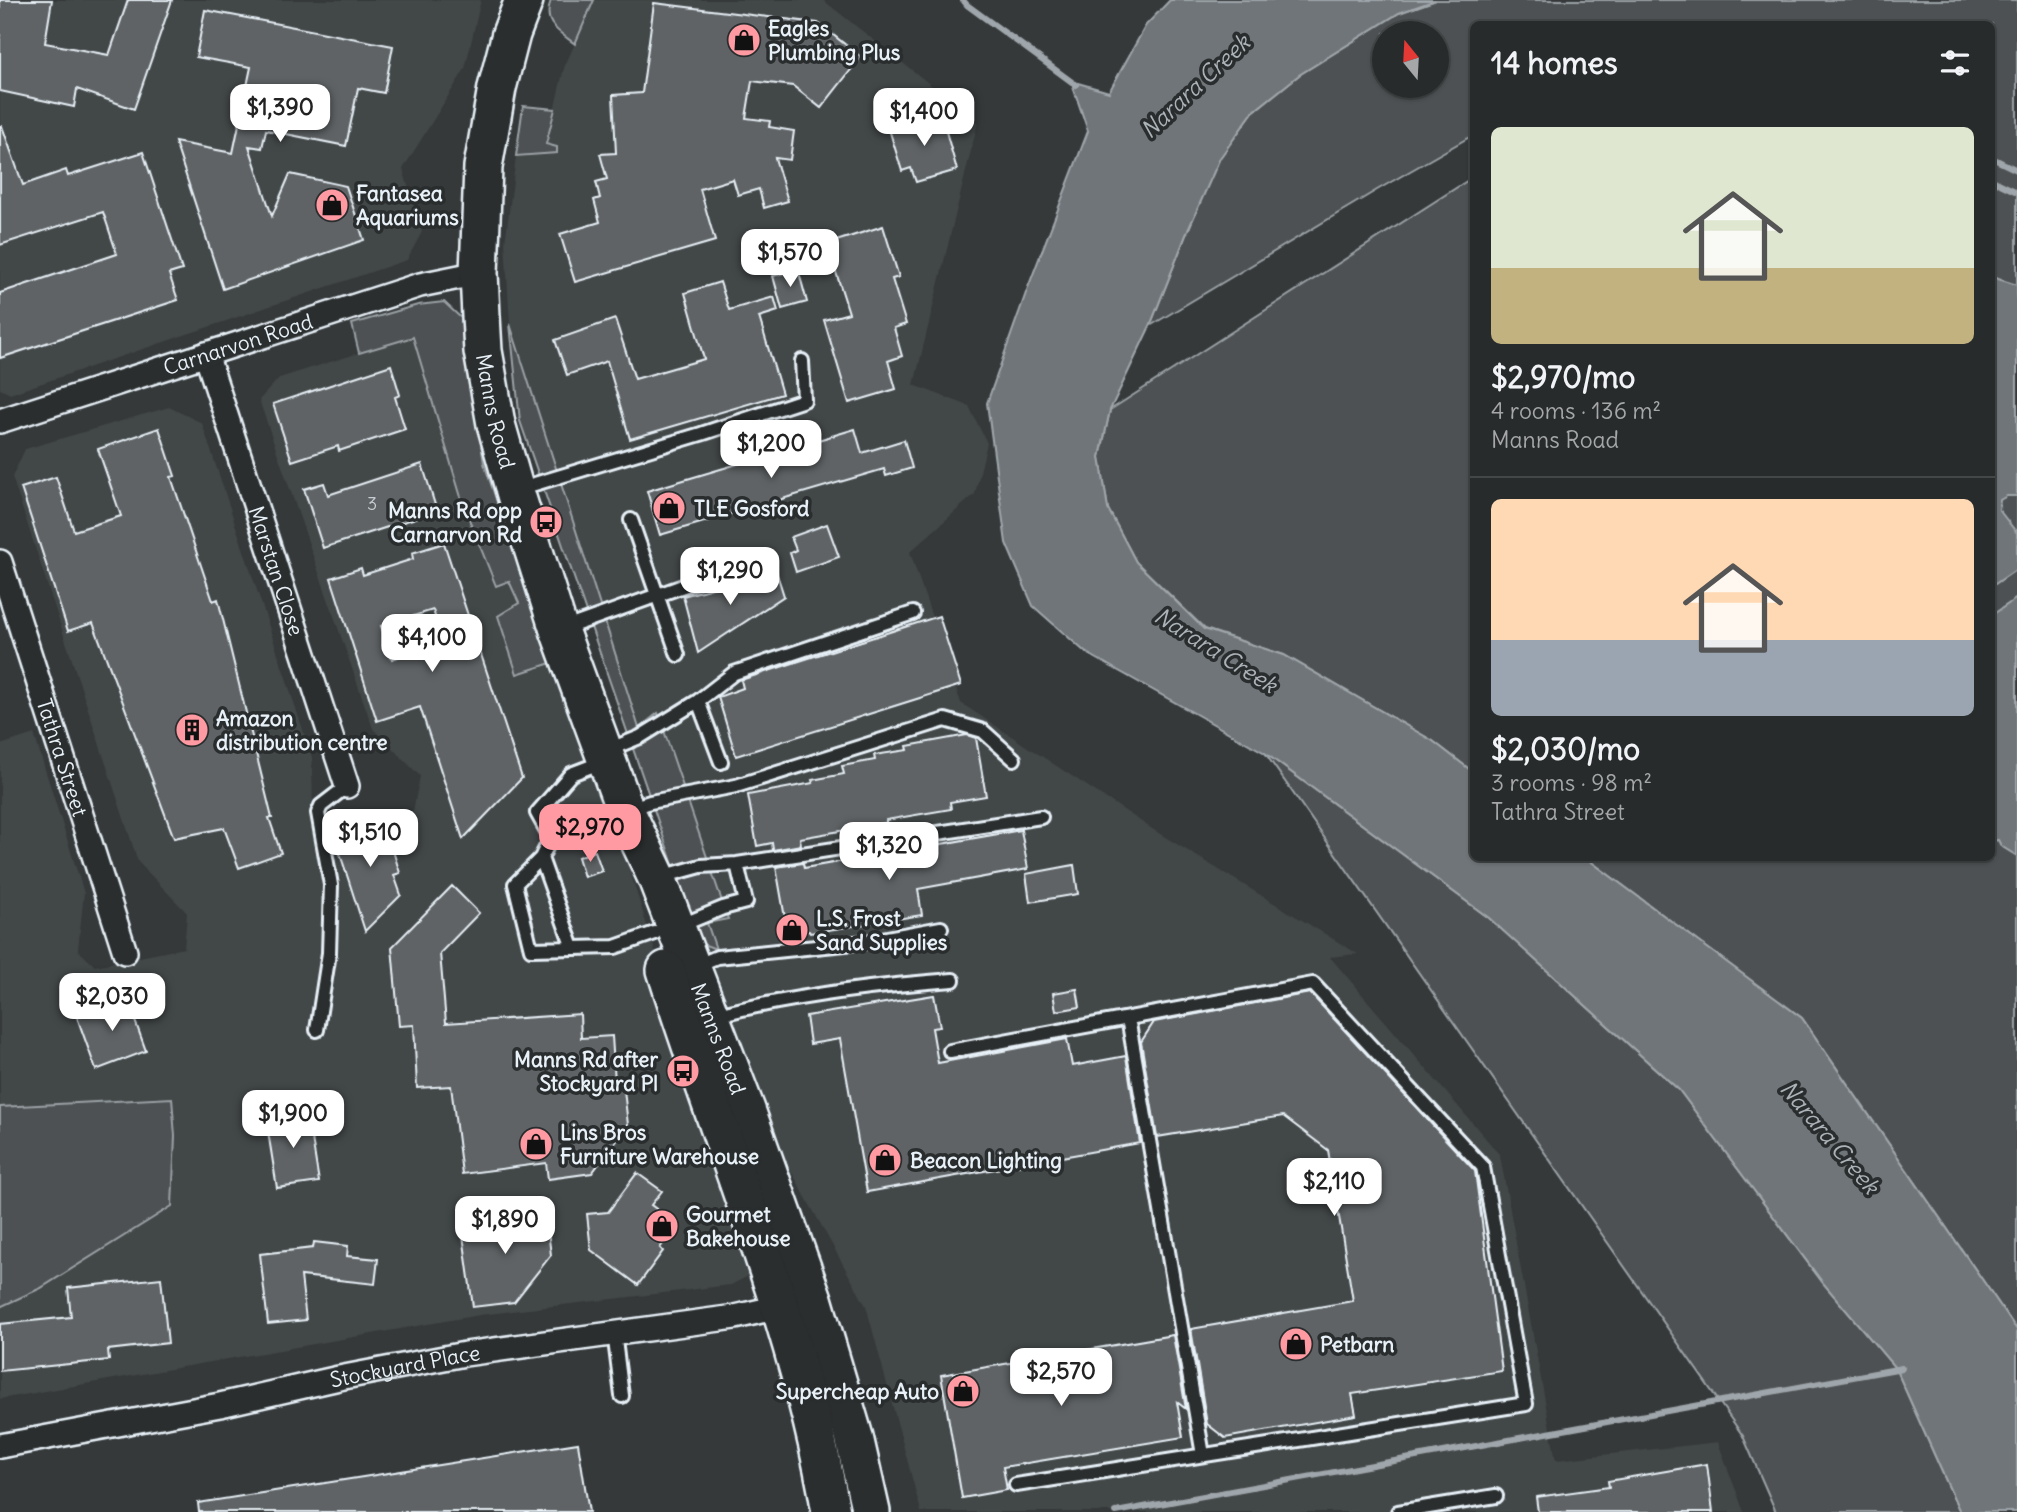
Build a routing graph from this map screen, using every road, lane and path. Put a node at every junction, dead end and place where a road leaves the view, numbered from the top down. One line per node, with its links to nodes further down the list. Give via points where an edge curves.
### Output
1 (524, 0): 2 (main road, Manns Road, via 497,88 483,167)
2 (479, 273): 3 (street, Carnarvon Road, via 420,285); 6 (main road, Manns Road, via 488,384)
3 (206, 354): 5 (street, Carnarvon Road); 18 (street, Marstan Close)
4 (802, 361): 6 (lane, via 804,400)
5 (0, 421)
6 (515, 491): 12 (main road, Manns Road)
7 (631, 520): 10 (lane)
8 (753, 561): 10 (lane)
9 (0, 562): 27 (street, Tathra Street)
10 (657, 595): 12 (lane); 13 (lane)
11 (913, 613): 14 (lane, via 734,673)
12 (559, 630): 15 (main road, Manns Road)
13 (678, 655)
14 (698, 701): 15 (lane); 17 (lane)
15 (606, 756): 19 (main road, Manns Road); 21 (lane, via 571,775 537,813 551,838)
16 (1014, 759): 19 (lane, via 983,731 945,720 736,786)
17 (722, 762)
18 (347, 786): 32 (lane, via 318,813 331,885 329,953)
19 (625, 810): 23 (main road, Manns Road); 25 (main road, Manns Road, via 644,900)
20 (1041, 817): 22 (lane)
21 (541, 858): 26 (lane); 26 (lane, via 515,884 531,949)
22 (737, 864): 23 (lane, via 701,866); 25 (lane, via 746,902)
23 (657, 878): 25 (main road, Manns Road)
24 (941, 928): 28 (lane, via 865,942 717,957)
25 (665, 930): 26 (lane, via 615,947); 28 (main road, Manns Road); 34 (main road, Manns Road)
26 (573, 948)
27 (125, 952)
28 (691, 968): 30 (main road, Manns Road)
29 (953, 980): 30 (lane, via 875,986)
30 (710, 1017): 34 (main road, Manns Road, via 746,1110)
31 (1128, 1018): 33 (lane); 38 (lane); 38 (lane, via 1313,984 1483,1167 1526,1404)
32 (317, 1030)
33 (950, 1051)
34 (796, 1303): 35 (street, Stockyard Place, via 735,1317); 41 (main road, Manns Road); 42 (main road, Manns Road, via 855,1437)
35 (614, 1332): 36 (lane); 37 (street, Stockyard Place, via 452,1357)
36 (622, 1396)
37 (0, 1446)
38 (1203, 1455): 39 (lane)
39 (1016, 1485)
40 (1496, 1496): 43 (lane)
41 (831, 1512)
42 (871, 1512)
43 (1398, 1512)

